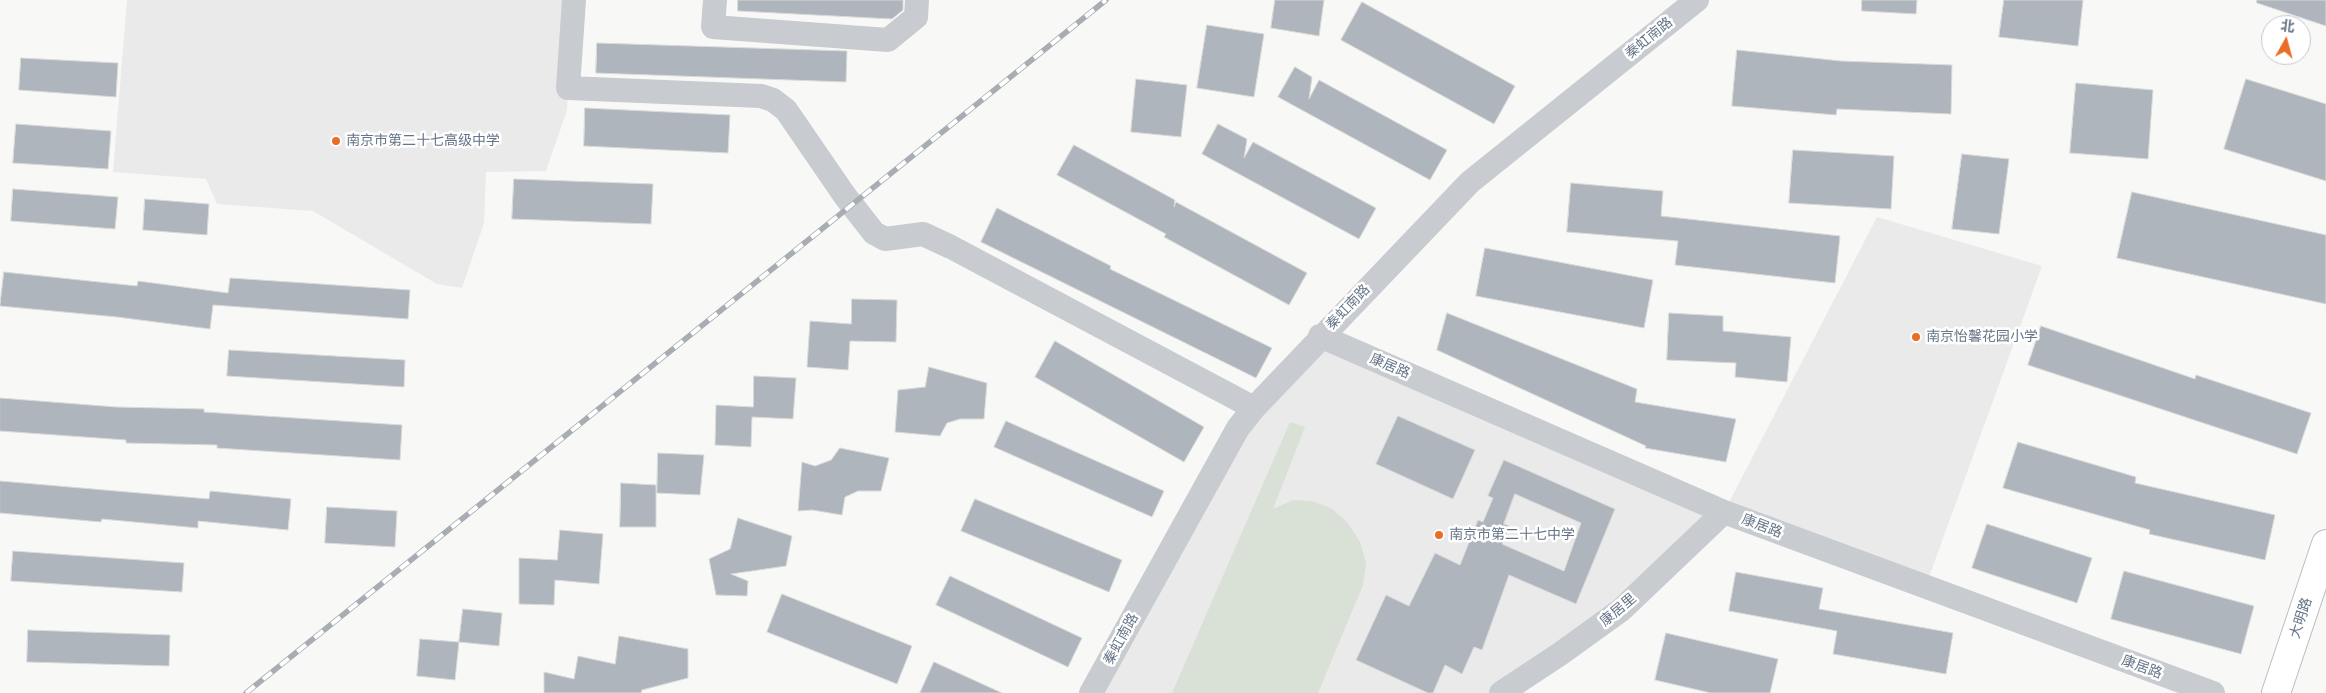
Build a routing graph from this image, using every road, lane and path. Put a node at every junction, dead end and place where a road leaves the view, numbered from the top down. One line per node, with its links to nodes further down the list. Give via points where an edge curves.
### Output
1 (574, 0): 6 (street, via 568,88 761,96 773,100 786,110 874,233 885,239 923,234)
2 (715, 0): 3 (street, via 713,27 888,40 916,18)
3 (916, 0)
4 (1697, 0): 5 (street, 秦虹南路, via 1470,182)
5 (1320, 336): 6 (street, 秦虹南路); 7 (street, 康居路)
6 (1254, 408): 9 (street, 秦虹南路, via 1238,428)
7 (1724, 512): 10 (street, 康居里, via 1621,610); 11 (street, 康居路)
8 (2326, 544): 12 (main road, 大明路)
9 (1091, 693)
10 (1501, 693)
11 (2213, 693)
12 (2276, 693)

